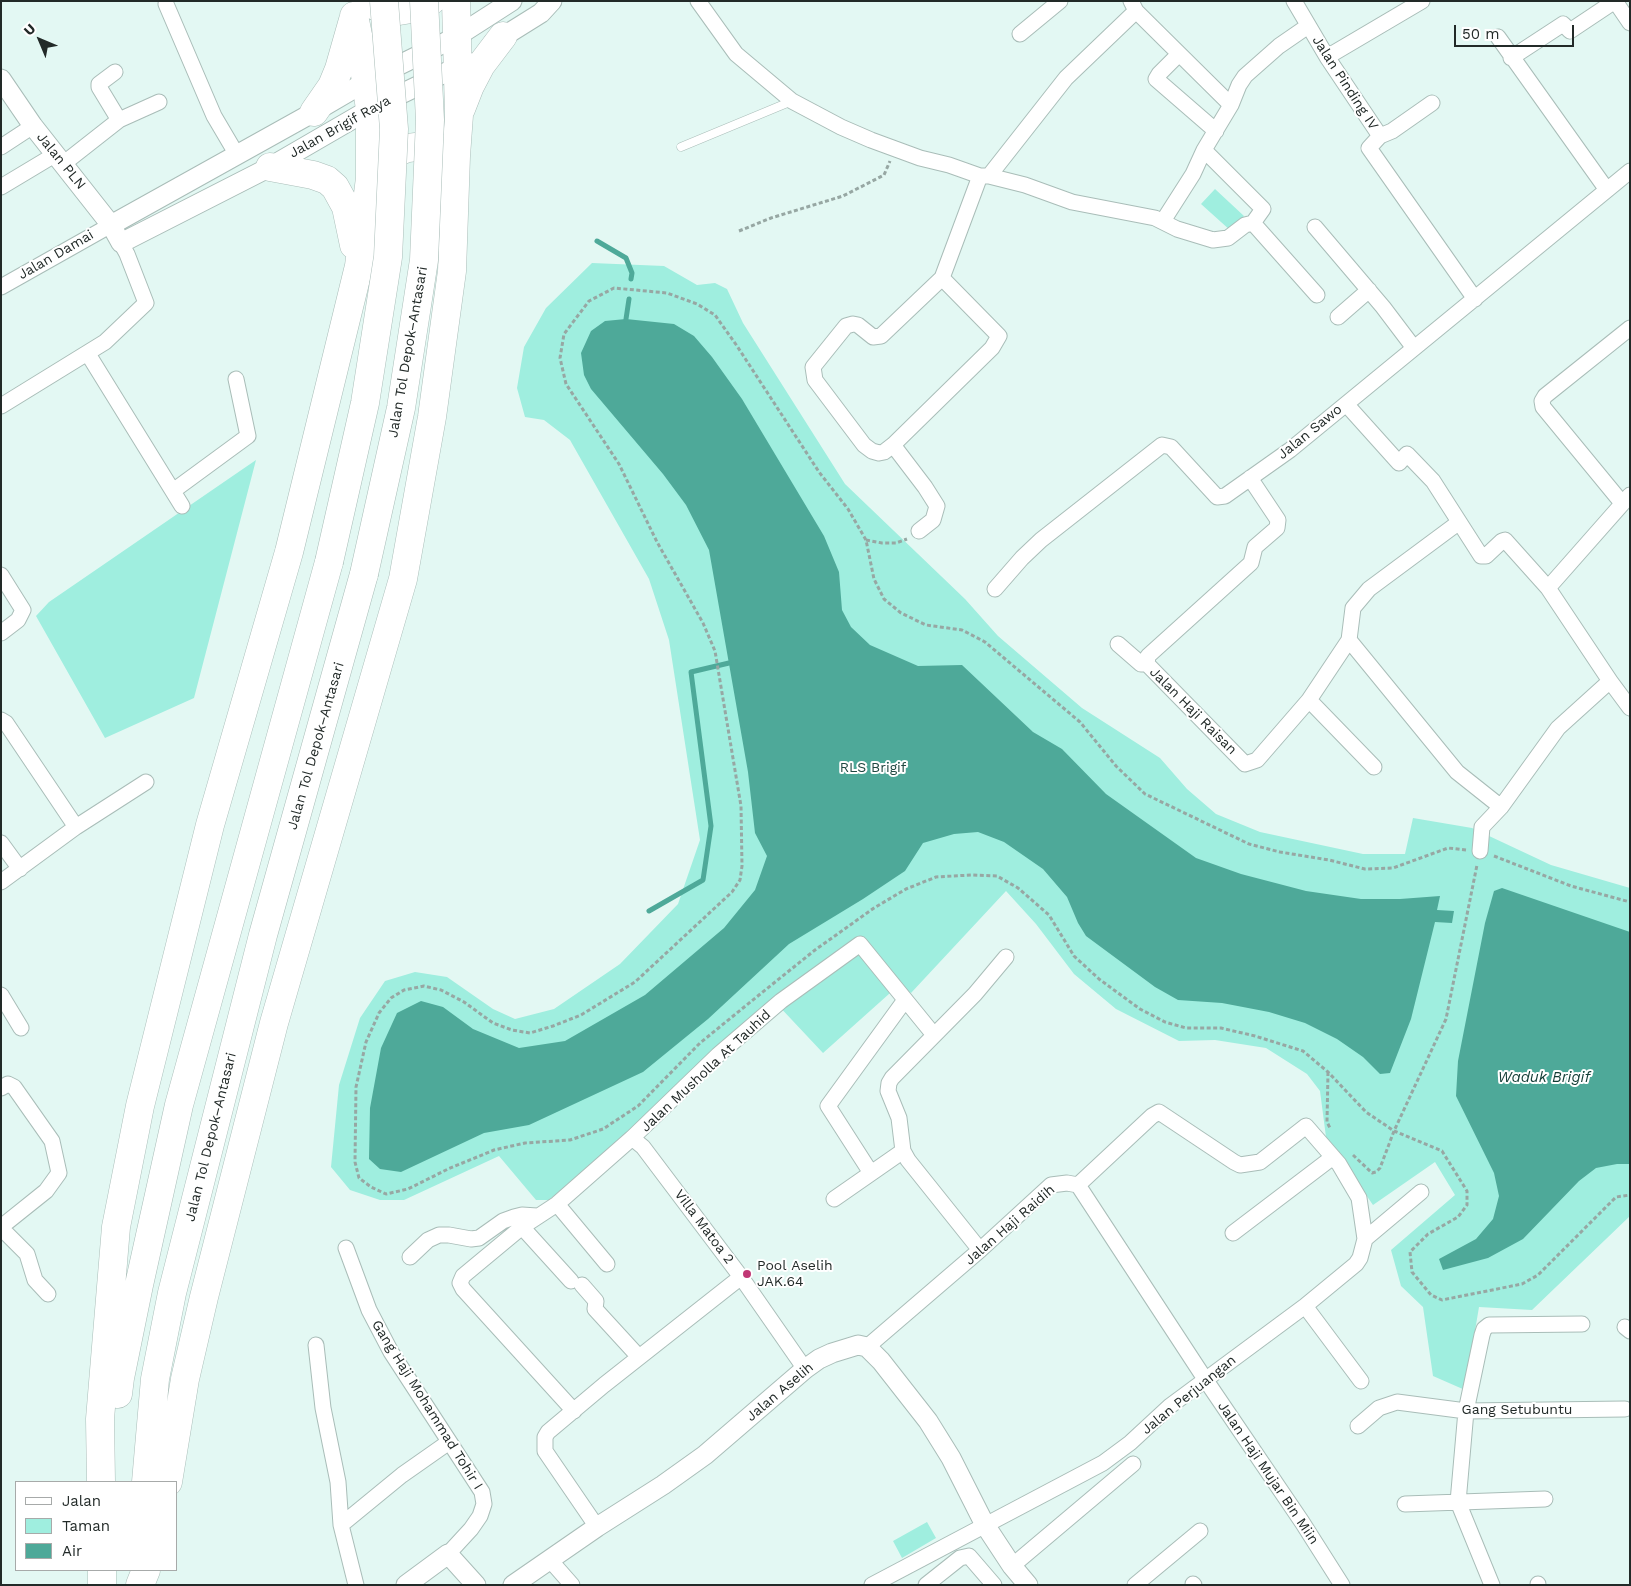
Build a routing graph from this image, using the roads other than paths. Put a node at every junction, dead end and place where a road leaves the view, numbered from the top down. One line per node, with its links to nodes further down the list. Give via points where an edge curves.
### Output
1 (384, 1): 135 (highway, bridge, via 394,129 388,257 365,403 329,562 179,1105 120,1378)
2 (424, 1): 136 (highway, Jalan Tol Depok–Antasari, bridge, via 430,120 424,260 401,408 364,574 263,935 172,1293 155,1379)
3 (431, 1): 13 (highway, via 399,12)
4 (456, 1): 20 (highway)
5 (512, 1): 20 (street, Jalan Brigif Raya)
6 (552, 1): 18 (street, Jalan Brigif Raya, via 541,13)
7 (698, 1): 28 (street, via 736,54)
8 (1060, 1): 17 (street)
9 (1294, 1): 16 (street, Jalan Pinding IV)
10 (1422, 1): 22 (street)
11 (1615, 1): 15 (street); 23 (street, via 1570,31 1563,24)
12 (166, 4): 42 (street, via 214,116)
13 (357, 6): 27 (highway); 33 (highway, via 332,86)
14 (1133, 6): 21 (street); 47 (street, via 1066,78)
15 (1630, 23)
16 (1308, 26): 22 (street, Jalan Pinding IV); 31 (street, via 1245,76)
17 (1020, 34)
18 (503, 36): 24 (street, Jalan Brigif Raya); 34 (highway, via 470,86)
19 (1498, 37): 23 (street)
20 (456, 38): 24 (highway); 27 (street, Jalan Brigif Raya)
21 (1179, 54): 31 (street); 37 (street, via 1156,78)
22 (1327, 57): 38 (street, Jalan Pinding IV)
23 (1511, 58): 50 (street)
24 (457, 67): 32 (street, Jalan Brigif Raya); 34 (highway)
25 (115, 72): 35 (street, via 98,88)
26 (1, 79): 36 (street, Jalan PLN)
27 (367, 81): 32 (highway); 33 (street, Jalan Brigif Raya)
28 (792, 101): 40 (lane); 47 (street, via 895,150)
29 (159, 102): 35 (street)
30 (1432, 103): 38 (street, Jalan Pinding IV)
31 (1231, 105): 37 (street)
32 (370, 109): 45 (street, Jalan Brigif Raya); 48 (highway)
33 (314, 112): 42 (street, Jalan Brigif Raya)
34 (459, 115): 43 (highway)
35 (119, 120): 44 (street)
36 (33, 126): 39 (street); 44 (street, Jalan PLN)
37 (1216, 131): 41 (street)
38 (1380, 136): 61 (street, via 1369,148)
39 (1, 147)
40 (682, 147)
41 (1204, 150): 51 (street); 52 (street, via 1263,209)
42 (237, 155): 53 (street, Jalan Brigif Raya)
43 (456, 156): 48 (highway, via 424,146 408,148 392,154); 137 (highway, via 452,271 432,417 403,579 274,1023 185,1379)
44 (60, 159): 49 (street); 53 (street, Jalan PLN)
45 (270, 167): 55 (street, Jalan Brigif Raya); 56 (highway, via 313,175 335,187 346,207)
46 (1630, 171): 50 (street, Jalan Sawo)
47 (984, 176): 51 (street, via 1025,185 1072,202); 57 (street)
48 (370, 178): 56 (highway)
49 (1, 187)
50 (1607, 190): 61 (street, Jalan Sawo)
51 (1163, 222): 52 (street, via 1213,240 1228,238)
52 (1253, 223): 60 (street)
53 (111, 225): 55 (street, Jalan PLN); 58 (street, Jalan Damai)
54 (1315, 228): 59 (street)
55 (121, 243): 65 (street, via 146,302 106,342)
56 (359, 266): 134 (highway, via 289,552 210,825 140,1106 116,1227 100,1419)
57 (942, 278): 69 (street, via 999,336 992,348); 69 (street, via 880,336 873,337 858,325 846,326 813,367 815,380 864,445 879,453)
58 (2, 286)
59 (1369, 290): 62 (street); 64 (street)
60 (1317, 295)
61 (1475, 299): 64 (street, Jalan Sawo)
62 (1338, 317)
63 (1630, 328): 72 (street, via 1542,401 1543,407)
64 (1414, 348): 67 (street, Jalan Sawo)
65 (88, 354): 68 (street); 71 (street)
66 (236, 379): 71 (street, via 248,436)
67 (1346, 404): 70 (street, Jalan Sawo); 74 (street, via 1399,462 1407,454 1433,481)
68 (1, 406)
69 (892, 445): 75 (street, via 937,506 933,520)
70 (1250, 478): 78 (street, Jalan Sawo, via 1225,496 1217,497 1170,447 1162,446 1040,540); 82 (street, Jalan Haji Raisan, via 1278,520 1277,528 1255,547 1251,563 1148,656)
71 (173, 491): 73 (street)
72 (1626, 499): 77 (street)
73 (182, 506)
74 (1458, 523): 77 (street, via 1483,557 1505,540); 80 (street, Jalan Haji Raisan, via 1369,589 1353,608)
75 (919, 531)
76 (1, 575): 79 (street, via 22,610 18,620)
77 (1548, 588): 83 (street)
78 (995, 589)
79 (1, 633)
80 (1349, 640): 84 (street, Jalan Haji Raisan); 89 (street, via 1457,772)
81 (1118, 644): 82 (street, via 1141,664)
82 (1146, 664): 84 (street, Jalan Haji Raisan, via 1245,764 1257,760)
83 (1610, 681): 85 (street); 89 (street, via 1558,728)
84 (1309, 700): 87 (street)
85 (1630, 708)
86 (1, 720): 90 (street)
87 (1374, 767)
88 (146, 782): 90 (street)
89 (1501, 807): 92 (street, via 1482,827)
90 (76, 827): 93 (street)
91 (1, 843): 93 (street)
92 (1480, 851)
93 (20, 868): 94 (street)
94 (1, 882)
95 (1006, 957): 99 (street, via 976,994)
96 (1, 995): 98 (street)
97 (905, 1000): 99 (street, Jalan Musholla At Tauhid); 101 (street, Jalan Musholla At Tauhid, via 860,944 782,1001 718,1055); 104 (street, via 828,1106)
98 (21, 1028)
99 (934, 1035): 102 (street, via 889,1084 888,1091 899,1118)
100 (1, 1088): 110 (street, via 8,1084 14,1087 52,1141 59,1173 46,1191)
101 (632, 1138): 108 (street); 118 (street, Villa Matoa 2, via 643,1147)
102 (903, 1151): 104 (street); 115 (street)
103 (1334, 1157): 105 (street, Jalan Perjuangan, via 1306,1126 1260,1162 1240,1164 1159,1112); 112 (street); 113 (street, Jalan Perjuangan, via 1359,1198)
104 (871, 1173): 107 (street)
105 (1078, 1184): 115 (street, Jalan Haji Raidih, via 1051,1185); 126 (street, Jalan Haji Mujar Bin Miin)
106 (1421, 1192): 113 (street)
107 (834, 1198)
108 (556, 1204): 109 (street); 117 (street)
109 (538, 1216): 111 (street); 116 (street, via 514,1216 478,1238 439,1235 428,1240)
110 (1, 1227): 119 (street, via 27,1254 35,1280)
111 (522, 1227): 124 (street, via 596,1301 596,1309); 129 (street, via 463,1276 460,1283)
112 (1234, 1232)
113 (1365, 1239): 120 (street, Jalan Perjuangan, via 1356,1264)
114 (346, 1248): 132 (street, Gang Haji Mohammad Tohir I, via 368,1310)
115 (980, 1250): 123 (street, Jalan Haji Raidih)
116 (410, 1257)
117 (607, 1264)
118 (742, 1277): 124 (street); 125 (street, Villa Matoa 2)
119 (48, 1294)
120 (1305, 1306): 126 (street, Jalan Perjuangan); 127 (street)
121 (1582, 1324): 130 (street, via 1486,1327)
122 (316, 1345): 141 (street, via 323,1408 338,1482)
123 (867, 1347): 125 (street, Jalan Aselih, via 858,1345 832,1353); 142 (street, via 928,1421 951,1458)
124 (639, 1357): 129 (street)
125 (805, 1369): 143 (street, Jalan Aselih, via 705,1455)
126 (1205, 1380): 142 (street, Jalan Perjuangan, via 1103,1462); 163 (street, Jalan Haji Mujar Bin Miin)
127 (1361, 1381)
128 (1625, 1409): 130 (street, Gang Setubuntu)
129 (574, 1411): 143 (street, via 548,1432 545,1451)
130 (1466, 1411): 131 (street, Gang Setubuntu, via 1397,1402 1379,1408); 139 (street)
131 (1358, 1426)
132 (449, 1442): 141 (street); 145 (street, Gang Haji Mohammad Tohir I, via 482,1492 484,1504 471,1529)
133 (1133, 1464): 147 (street)
134 (101, 1481)
135 (109, 1481)
136 (146, 1481)
137 (168, 1481)
138 (1544, 1499): 139 (street)
139 (1458, 1502): 140 (street); 164 (street)
140 (1405, 1504)
141 (341, 1525): 153 (street)
142 (985, 1526): 147 (street); 158 (street, Jalan Perjuangan)
143 (597, 1527): 146 (street, Jalan Aselih)
144 (1200, 1531): 162 (street)
145 (448, 1554): 154 (street); 155 (street)
146 (550, 1560): 156 (street, Jalan Aselih); 157 (street)
147 (1012, 1566): 161 (street)
148 (102, 1571): 151 (highway)
149 (138, 1571): 152 (highway)
150 (146, 1571): 152 (highway)
151 (102, 1585)
152 (139, 1585)
153 (356, 1585)
154 (406, 1585)
155 (476, 1585)
156 (513, 1585)
157 (572, 1585)
158 (872, 1585)
159 (926, 1585): 160 (street, via 960,1558 970,1556)
160 (994, 1585)
161 (1028, 1585)
162 (1135, 1585)
163 (1342, 1585)
164 (1492, 1585)

